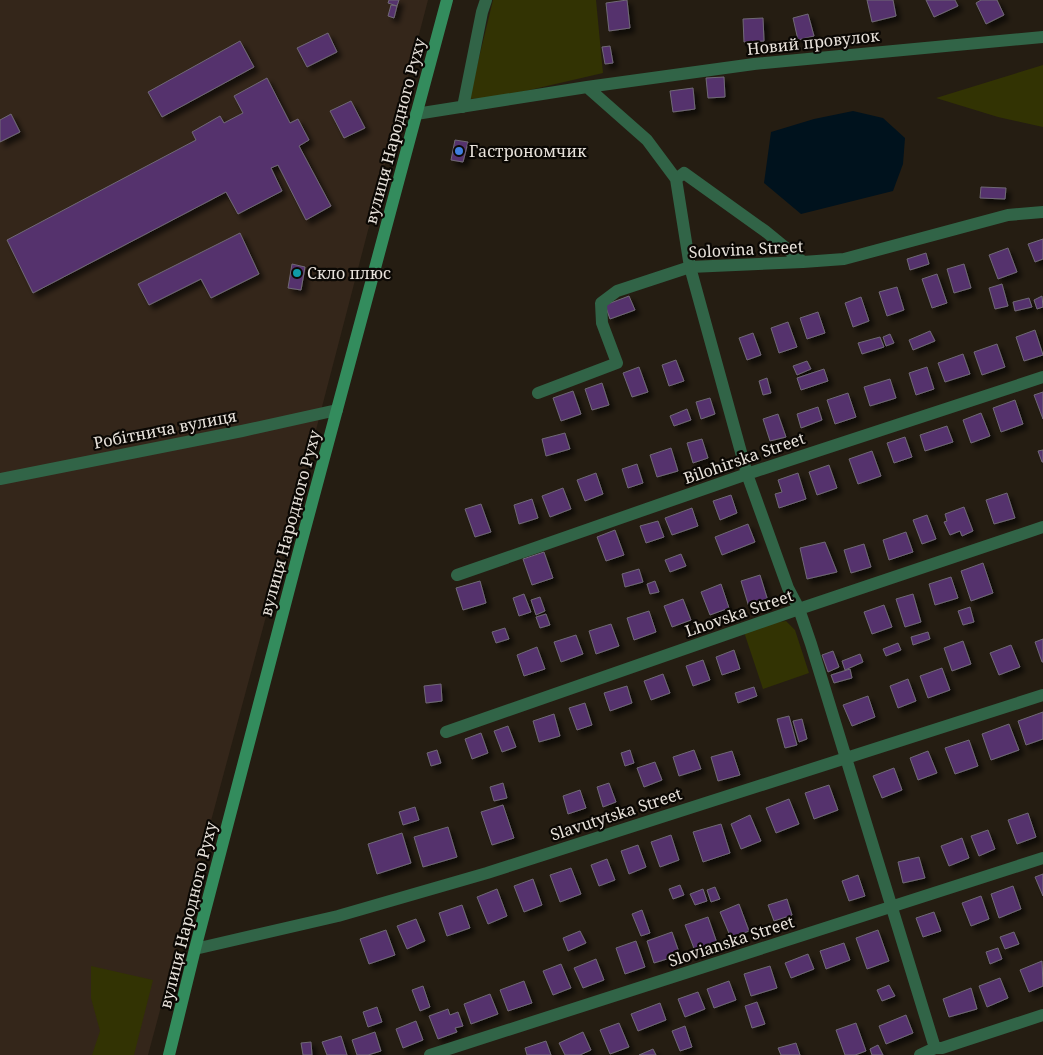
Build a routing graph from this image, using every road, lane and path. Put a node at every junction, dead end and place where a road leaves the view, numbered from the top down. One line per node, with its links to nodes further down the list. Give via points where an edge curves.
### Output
1 (447, 0): 6 (main road, вулиця Народного Руху)
2 (486, 0): 5 (street)
3 (1043, 37): 4 (street, Новий провулок, via 754,64)
4 (586, 87): 5 (street, Новий провулок); 7 (street, via 647,140)
5 (463, 107): 6 (street, Новий провулок)
6 (416, 114): 13 (main road, вулиця Народного Руху)
7 (676, 179): 9 (street, via 684,173); 10 (street)
8 (1043, 212): 9 (street, Solovina Street, via 1008,215 844,259)
9 (803, 262): 10 (street, Solovina Street)
10 (690, 267): 12 (street, Solovina Street, via 617,291 601,303 602,323 618,363); 14 (street)
11 (1043, 377): 14 (street, Bilohirska Street)
12 (538, 393)
13 (337, 410): 15 (street, Робітнича вулиця); 24 (main road, вулиця Народного Руху)
14 (747, 474): 17 (street, Bilohirska Street); 18 (street, via 788,588)
15 (0, 479)
16 (1043, 528): 18 (street, Lhovska Street)
17 (457, 575)
18 (799, 609): 20 (street, Lhovska Street); 21 (street)
19 (1043, 695): 21 (street, Slavutytska Street)
20 (446, 732)
21 (846, 758): 23 (street); 24 (street, Slavutytska Street, via 376,906)
22 (1043, 858): 23 (street, Slovianska Street)
23 (891, 907): 26 (street); 28 (street, Slovianska Street)
24 (195, 949): 27 (main road, вулиця Народного Руху)
25 (1043, 1015): 26 (street)
26 (935, 1048): 29 (street)
27 (169, 1055)
28 (430, 1055)
29 (920, 1055)

